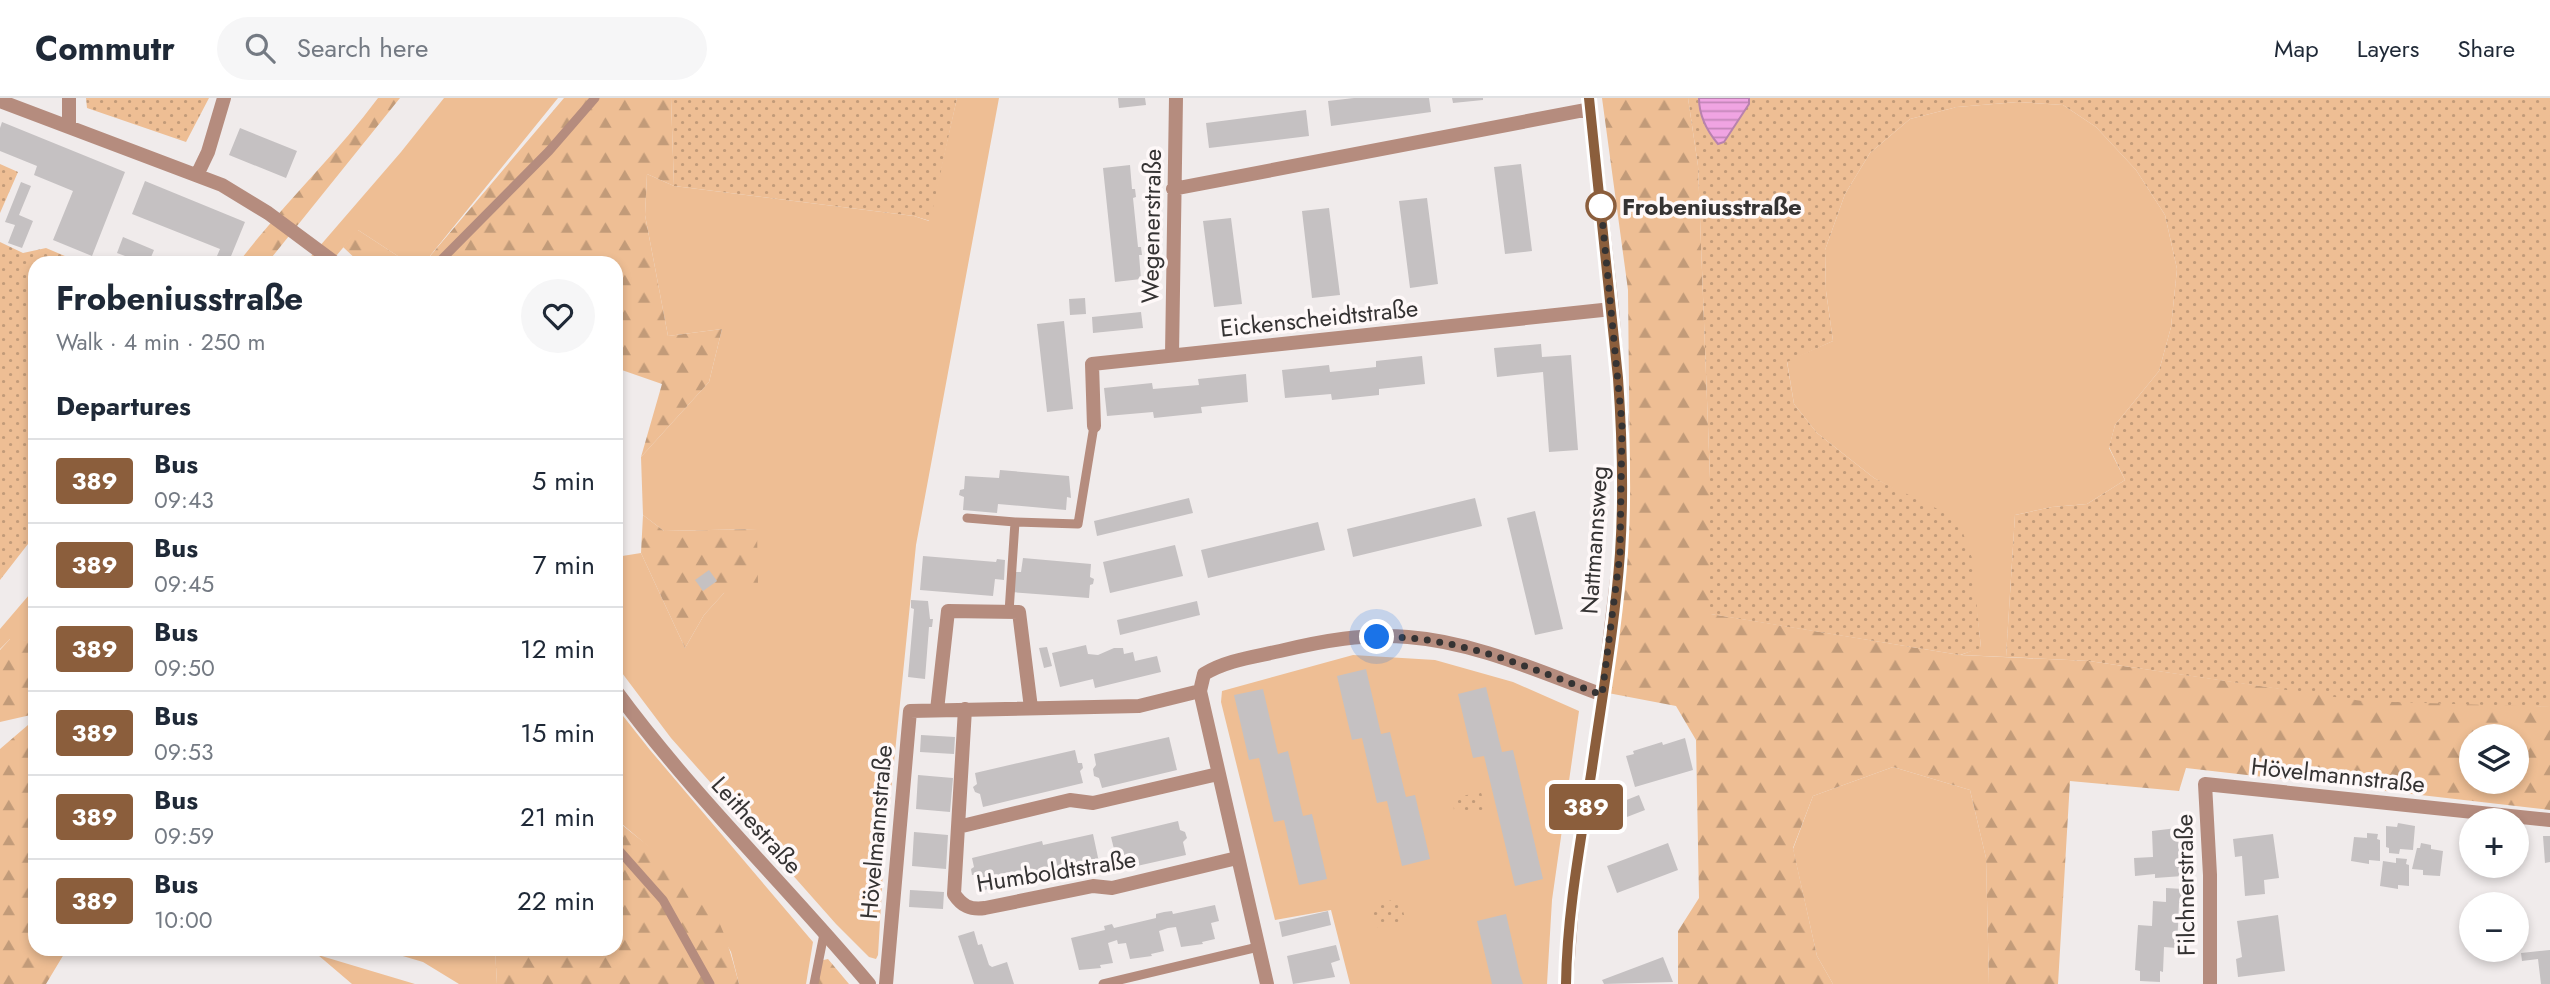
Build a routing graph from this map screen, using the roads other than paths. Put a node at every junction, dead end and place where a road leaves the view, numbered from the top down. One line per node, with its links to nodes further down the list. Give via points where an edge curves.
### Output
1 (69, 98): 7 (street)
2 (225, 98): 8 (street)
3 (595, 98): 11 (lane)
4 (1176, 98): 9 (street, Wegenerstraße)
5 (0, 101): 7 (street)
6 (1589, 104): 9 (street); 12 (street, Nattmannsweg)
7 (69, 126): 8 (street)
8 (197, 174): 10 (street, via 270,214)
9 (1173, 189): 13 (street, Wegenerstraße)
10 (326, 256)
11 (445, 256)
12 (1612, 310): 13 (street, Eickenscheidtstraße); 19 (street, Nattmannsweg, via 1622,424 1622,505)
13 (1172, 355): 14 (street, Eickenscheidtstraße, via 1092,364)
14 (1094, 425): 16 (lane, via 1078,524)
15 (967, 518): 16 (lane)
16 (1015, 522): 17 (lane)
17 (1009, 612): 21 (street, via 1019,612); 23 (street, via 948,611)
18 (1200, 691): 19 (street, via 1204,674 1219,665 1322,641 1405,636 1489,653); 21 (street, Hövelmannstraße, via 1139,706); 24 (street)
19 (1602, 695): 38 (street, Nattmannsweg, via 1573,893)
20 (623, 700): 30 (street, Leithestraße)
21 (1031, 708): 22 (street, Hövelmannstraße)
22 (965, 709): 23 (street, Hövelmannstraße); 27 (street, Humboldtstraße)
23 (937, 710): 35 (street, Hövelmannstraße, via 910,710)
24 (1218, 774): 27 (street, via 1093,803 1070,800); 29 (street)
25 (2205, 784): 26 (street, Hövelmannstraße); 39 (street, Filchnerstraße)
26 (2550, 820)
27 (958, 827): 29 (street, Humboldtstraße, via 954,894 975,909 1093,886 1112,888)
28 (623, 854): 32 (lane, via 663,900)
29 (1237, 858): 31 (street)
30 (824, 934): 33 (lane); 34 (street, Leithestraße)
31 (1258, 947): 36 (lane); 37 (street)
32 (710, 984)
33 (814, 984)
34 (869, 984)
35 (886, 984)
36 (1103, 984)
37 (1267, 984)
38 (1566, 984)
39 (2210, 984)

